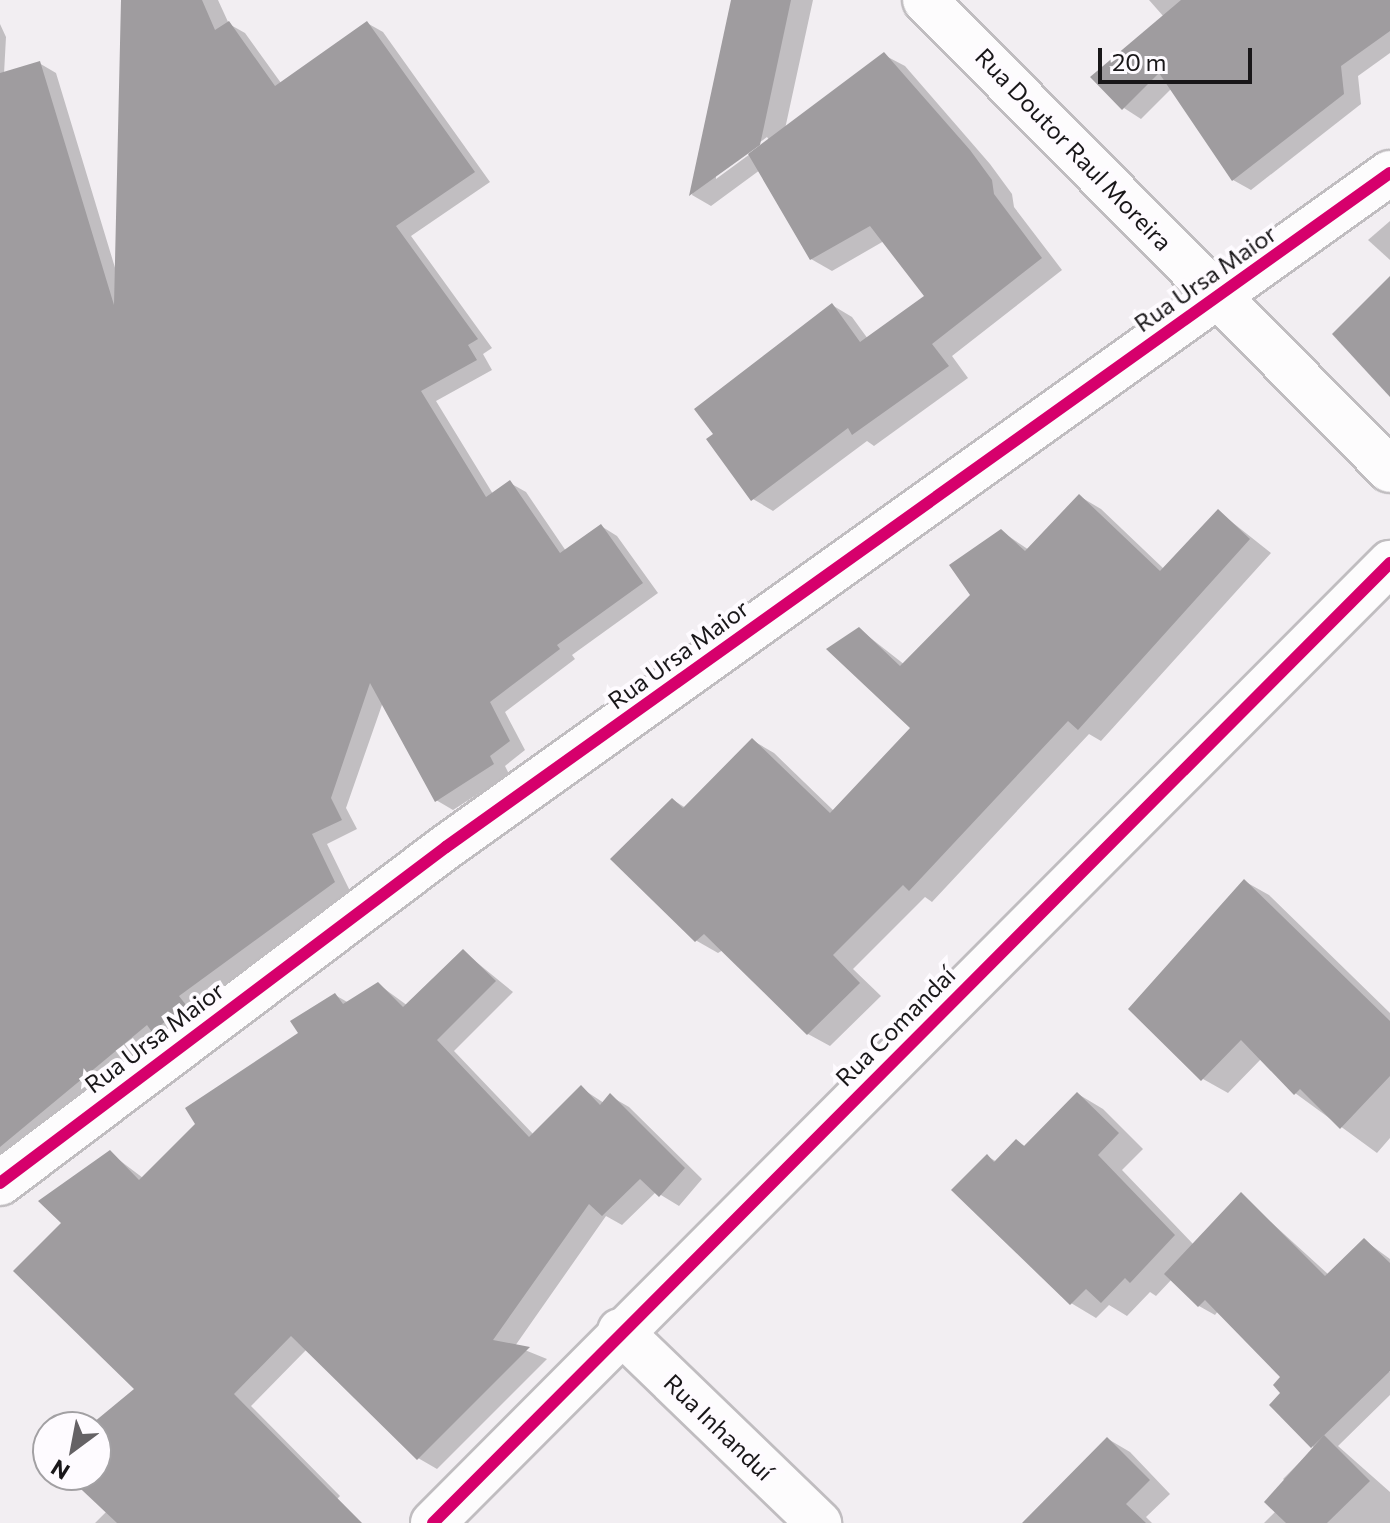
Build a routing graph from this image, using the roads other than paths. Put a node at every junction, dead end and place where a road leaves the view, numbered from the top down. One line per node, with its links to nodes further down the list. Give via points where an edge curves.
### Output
1 (925, 0): 3 (street, Rua Doutor Raul Moreira)
2 (1390, 173): 3 (street, Rua Ursa Maior)
3 (1216, 296): 4 (street, Rua Doutor Raul Moreira); 6 (street, Rua Ursa Maior, via 446,847)
4 (1390, 470)
5 (1390, 563): 7 (street, Rua Comandaí)
6 (0, 1183)
7 (620, 1331): 8 (street, Rua Comandaí); 9 (street, Rua Inhanduí)
8 (433, 1523)
9 (819, 1523)

